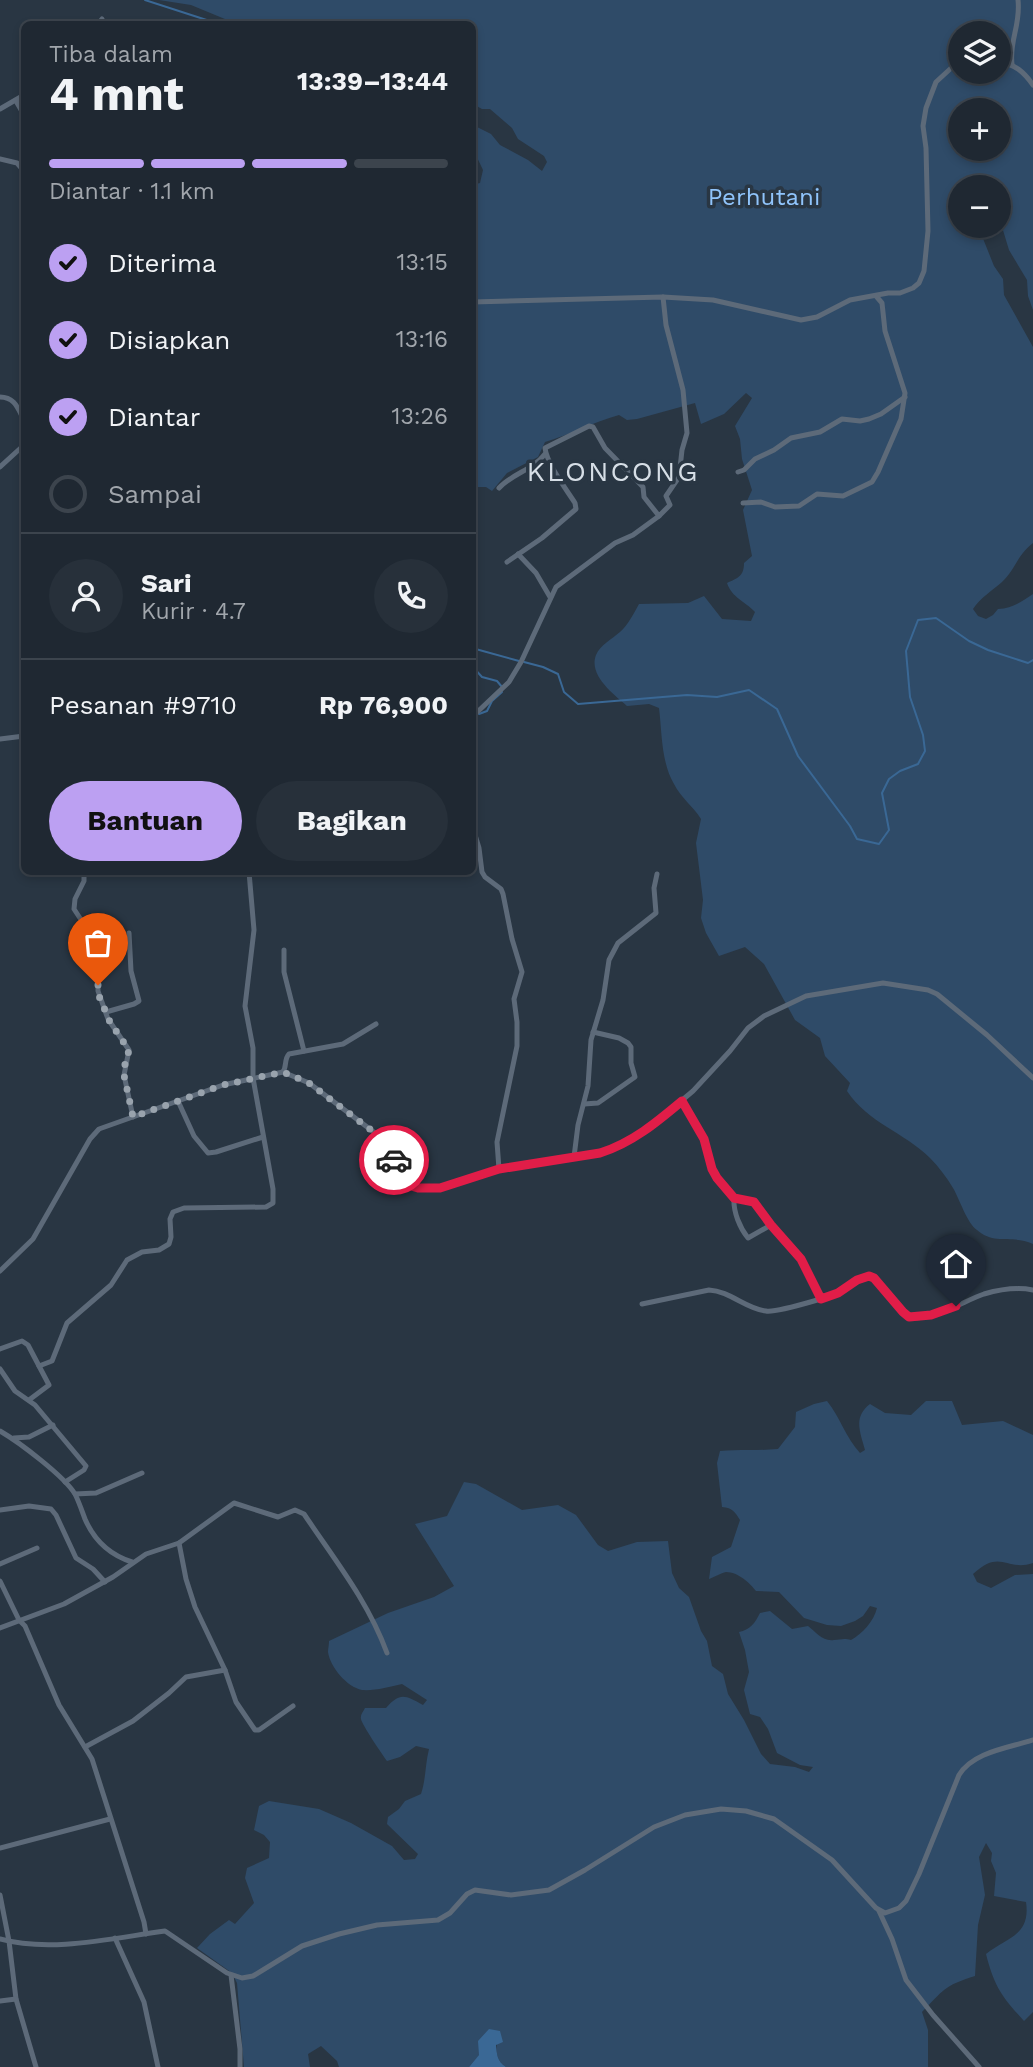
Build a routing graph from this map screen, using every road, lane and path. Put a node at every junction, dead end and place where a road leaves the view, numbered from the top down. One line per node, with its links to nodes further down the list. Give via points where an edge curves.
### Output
1 (1018, 0): 2 (street)
2 (1012, 64): 4 (street)
3 (948, 72): 11 (street, via 934,85 923,123 929,209 922,278 907,291)
4 (1033, 85)
5 (21, 97): 6 (street)
6 (16, 101): 7 (street); 8 (street)
7 (0, 109)
8 (21, 109)
9 (0, 159): 10 (street)
10 (21, 164)
11 (876, 296): 12 (street, via 850,300 801,320 713,300); 14 (street, via 882,303 884,326)
12 (663, 297): 13 (street); 23 (street, via 687,435 680,474 666,496 670,505)
13 (476, 302)
14 (905, 396): 20 (street, via 869,419 842,419 820,432 791,438); 22 (street, via 900,421 870,483 843,496 817,494 799,506)
15 (0, 397): 16 (street, via 13,401)
16 (21, 415)
17 (21, 448): 19 (street)
18 (545, 454): 21 (street); 23 (street, via 546,447 593,427 608,451 643,487 644,497); 24 (street, via 576,507)
19 (0, 467)
20 (738, 472)
21 (499, 488)
22 (743, 503)
23 (659, 516): 26 (street, via 559,583)
24 (518, 554): 25 (street); 26 (street)
25 (507, 562)
26 (550, 597): 27 (street, via 509,682)
27 (476, 713)
28 (21, 736): 29 (street)
29 (0, 739)
30 (476, 838): 49 (street, via 482,872 503,894 522,972 514,999 517,1046 497,1142)
31 (657, 874): 38 (street, via 657,911 611,954)
32 (84, 875): 36 (street, via 74,909 93,941 98,991)
33 (249, 875): 41 (street, via 254,930 245,1002)
34 (130, 933): 36 (street, via 131,971 139,1001)
35 (284, 950): 39 (street, via 283,968)
36 (106, 1012): 46 (street, via 129,1050 124,1075)
37 (376, 1024): 39 (street, via 343,1044)
38 (593, 1032): 45 (street); 45 (street, via 628,1043 635,1077 598,1103)
39 (304, 1052): 40 (street, via 288,1055)
40 (283, 1072): 41 (street); 49 (street, via 309,1083 379,1136 408,1185 446,1187)
41 (253, 1078): 43 (street); 47 (street)
42 (1033, 1078): 44 (street, via 937,994 889,982 806,996 764,1016)
43 (178, 1101): 46 (street); 47 (street, via 194,1136 208,1153)
44 (682, 1101): 48 (street, via 624,1144); 50 (street, via 704,1139 714,1173)
45 (584, 1104): 48 (street)
46 (133, 1117): 52 (street, via 94,1133 33,1239)
47 (263, 1137): 57 (street, via 272,1203 173,1212 169,1244 127,1260 111,1285 67,1323 52,1361)
48 (574, 1157): 49 (street)
49 (499, 1169)
50 (734, 1198): 51 (street, via 752,1201); 51 (street, via 748,1238)
51 (771, 1225): 54 (street, via 801,1259)
52 (0, 1271)
53 (1033, 1290): 54 (street, via 991,1292 916,1317 905,1315 872,1276)
54 (821, 1299): 55 (street, via 769,1312 714,1290)
55 (642, 1304)
56 (0, 1349): 57 (street, via 24,1341)
57 (40, 1366): 59 (street, via 49,1385)
58 (0, 1368): 59 (street, via 15,1391)
59 (29, 1400): 60 (street)
60 (53, 1425): 62 (street, via 29,1437); 64 (street, via 86,1468)
61 (0, 1431): 62 (street)
62 (12, 1438): 64 (street)
63 (142, 1473): 65 (street, via 96,1493)
64 (65, 1482): 65 (street)
65 (75, 1494): 69 (street, via 100,1543)
66 (0, 1510): 72 (street, via 51,1509 76,1558)
67 (179, 1543): 69 (street); 75 (street, via 234,1503 278,1517 301,1511 359,1595); 76 (street, via 195,1607)
68 (37, 1548): 70 (street)
69 (132, 1562): 72 (street)
70 (0, 1564)
71 (0, 1581): 73 (street)
72 (105, 1582): 73 (street, via 64,1604)
73 (19, 1620): 74 (street); 79 (street, via 59,1705)
74 (0, 1628)
75 (387, 1653)
76 (225, 1670): 77 (street, via 236,1702 256,1730); 79 (street, via 186,1677 133,1721)
77 (293, 1706)
78 (1033, 1740): 83 (street, via 966,1765 906,1901 893,1912)
79 (85, 1747): 80 (street)
80 (110, 1819): 81 (street); 84 (street)
81 (0, 1848)
82 (0, 1895): 87 (street)
83 (879, 1911): 88 (street, via 832,1860 783,1824 764,1815 721,1809 685,1815 654,1827 549,1890 511,1895 475,1890 438,1920 377,1925 323,1938 293,1950 253,1976); 94 (street, via 906,1980)
84 (146, 1934): 86 (street); 88 (street, via 168,1932)
85 (0, 1938): 87 (street)
86 (116, 1938): 87 (street, via 50,1944); 92 (street, via 144,2002)
87 (9, 1941): 89 (street)
88 (231, 1975): 93 (street)
89 (16, 1999): 90 (street); 91 (street)
90 (0, 2001)
91 (36, 2067)
92 (158, 2067)
93 (240, 2067)
94 (979, 2067)

